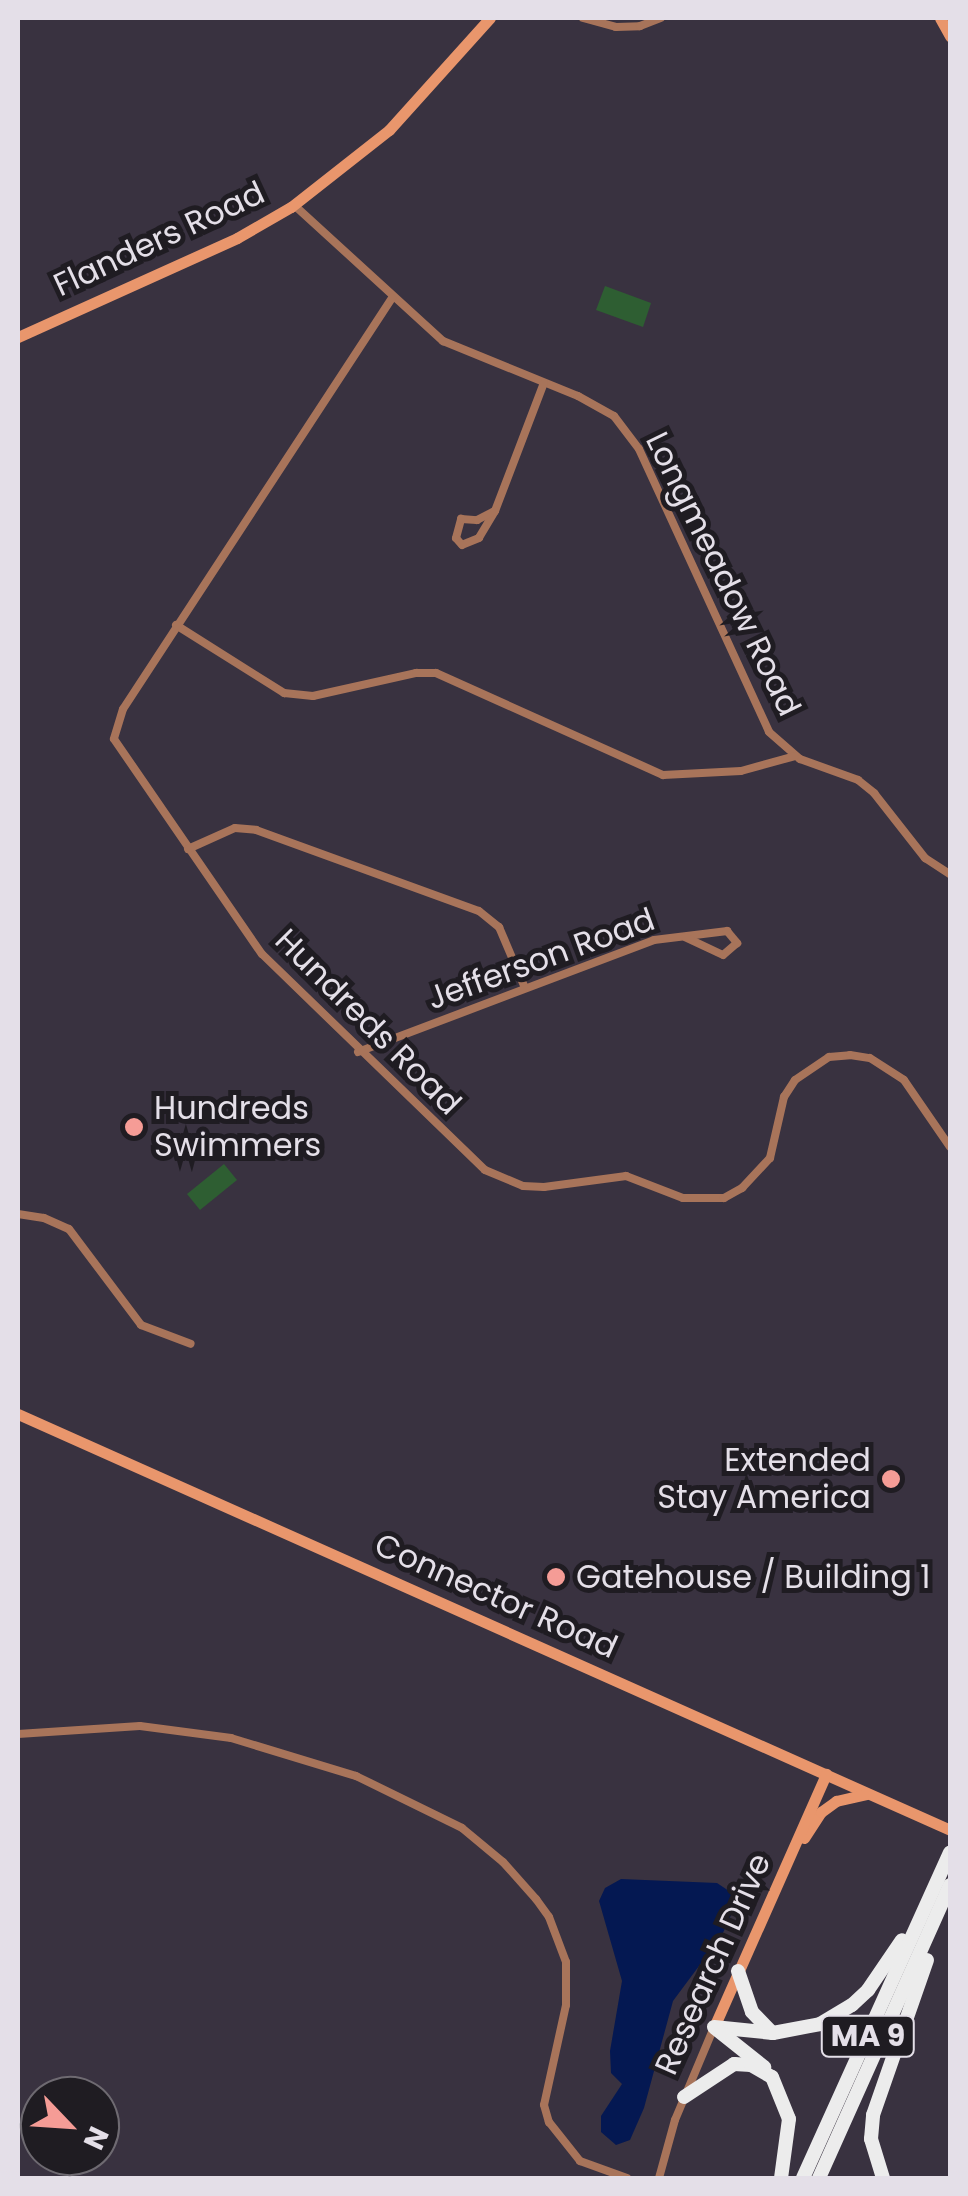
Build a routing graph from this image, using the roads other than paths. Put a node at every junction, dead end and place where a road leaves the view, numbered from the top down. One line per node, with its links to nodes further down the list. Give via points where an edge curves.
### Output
1 (490, 18): 6 (street, Flanders Road, via 399,120)
2 (583, 18): 3 (street, via 616,27)
3 (661, 18)
4 (940, 18): 5 (street)
5 (950, 36)
6 (294, 205): 7 (street, Longmeadow Road); 8 (street, Flanders Road)
7 (392, 298): 9 (street, Longmeadow Road, via 443,341); 11 (street, Hundreds Road)
8 (18, 338)
9 (544, 382): 10 (street); 12 (street, Longmeadow Road, via 596,404 628,432 749,695 769,732)
10 (495, 510): 10 (street, via 461,520 456,538 462,545 479,538)
11 (176, 626): 12 (street, via 284,693 313,696 436,674 674,777 741,771); 13 (street, Hundreds Road, via 123,709 114,738)
12 (795, 756): 14 (street, Longmeadow Road, via 858,780 925,858)
13 (188, 849): 16 (street, via 235,828 256,830 479,911 499,927); 17 (street, Hundreds Road, via 262,954)
14 (950, 874)
15 (685, 937): 15 (street, Jefferson Road, via 724,955 737,943 726,931); 16 (street, Jefferson Road, via 654,940)
16 (526, 988): 17 (street, Jefferson Road)
17 (358, 1052): 18 (street, Hundreds Road, via 468,1158 523,1186 626,1176 683,1198 724,1198 770,1158 795,1080 829,1058 850,1055 889,1066)
18 (950, 1147)
19 (18, 1214): 20 (street, via 69,1229 141,1325)
20 (191, 1344)
21 (18, 1414): 23 (street, Connector Road)
22 (18, 1734): 36 (street, via 140,1726 231,1738 356,1776 462,1828 536,1898 566,1962 566,2005 544,2104 548,2122 580,2161)
23 (826, 1774): 24 (street, Connector Road); 27 (street, Research Drive)
24 (868, 1793): 25 (street, Connector Road); 27 (street, via 820,1812)
25 (950, 1830)
26 (950, 1853): 29 (highway, MA 9)
27 (788, 1862): 31 (street, Research Drive)
28 (950, 1885): 30 (highway, MA 9)
29 (932, 1894): 33 (highway, via 852,2006 820,2024); 39 (highway, MA 9)
30 (934, 1924): 40 (highway, MA 9); 41 (highway, via 932,1948 873,2115 871,2140)
31 (738, 1970): 32 (street, Research Drive); 33 (highway, via 752,2012)
32 (714, 2028): 33 (highway); 34 (highway); 35 (street, Research Drive)
33 (773, 2033)
34 (772, 2077): 35 (highway, via 734,2064); 38 (highway, via 788,2119)
35 (684, 2096): 37 (street, Research Drive)
36 (627, 2178)
37 (659, 2178)
38 (781, 2178)
39 (803, 2178)
40 (819, 2178)
41 (883, 2178)

